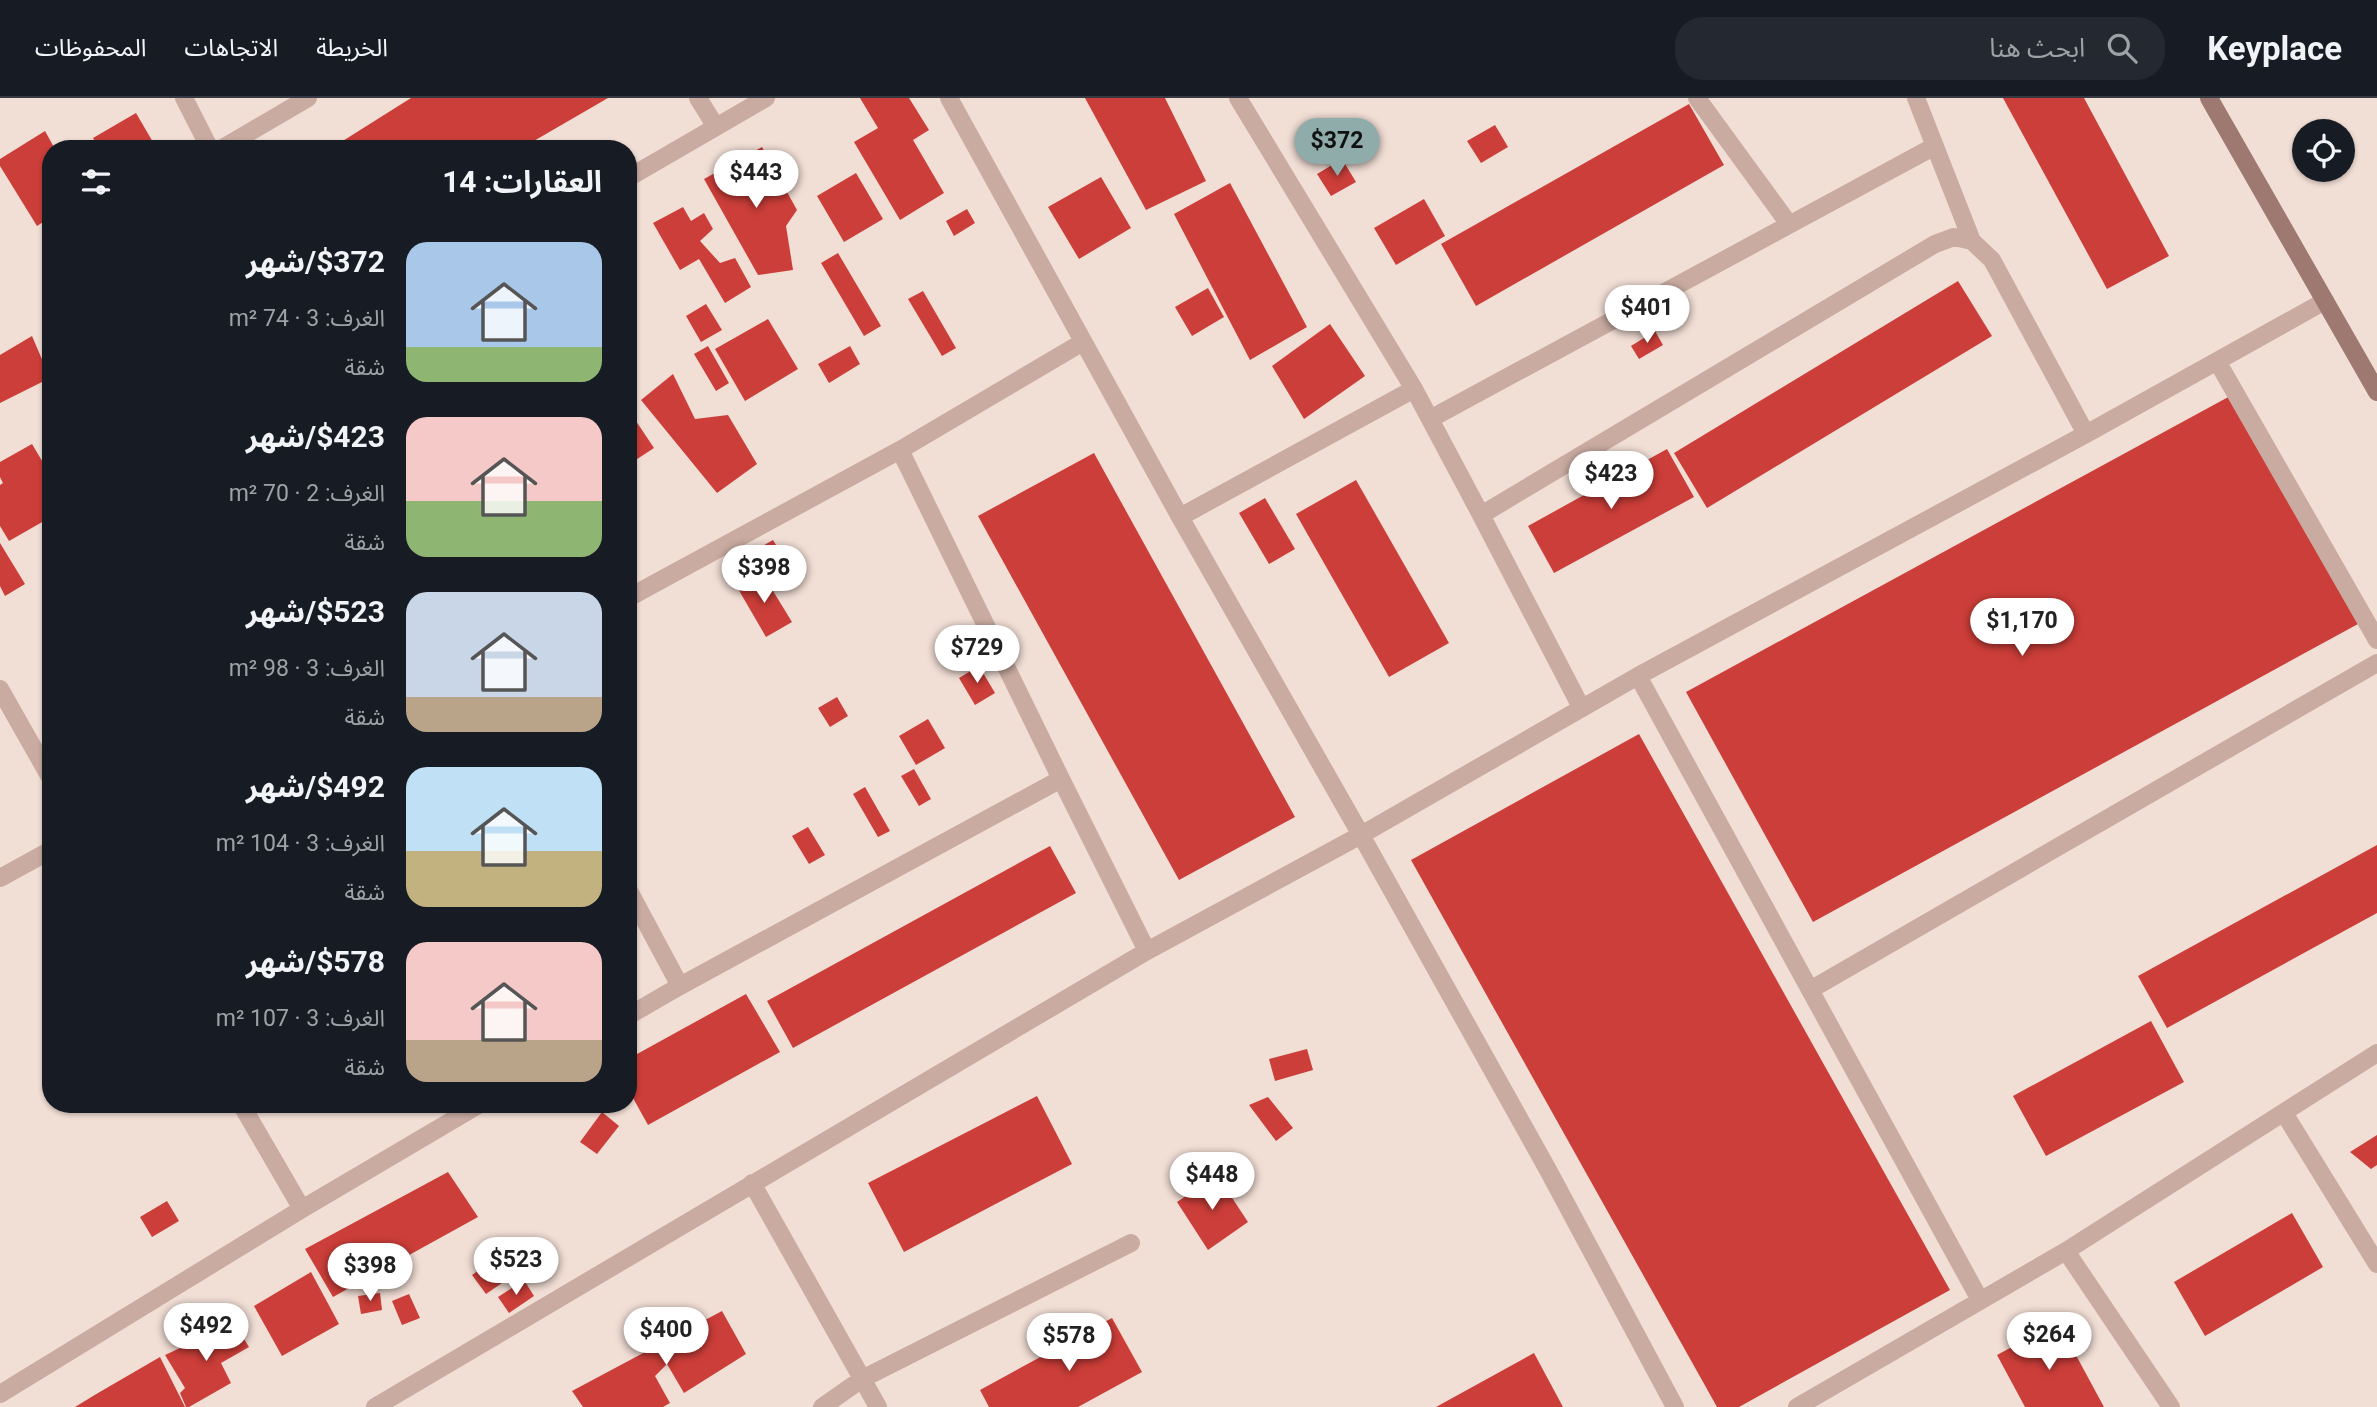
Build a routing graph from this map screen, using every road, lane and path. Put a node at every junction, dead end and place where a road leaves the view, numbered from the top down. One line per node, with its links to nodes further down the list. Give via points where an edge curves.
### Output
1 (184, 98): 11 (street)
2 (308, 98): 12 (street)
3 (698, 98): 10 (street)
4 (766, 98): 10 (street)
5 (949, 98): 18 (street)
6 (1238, 98): 20 (street)
7 (1697, 98): 15 (street)
8 (1916, 98): 13 (street)
9 (2208, 98): 17 (main road)
10 (716, 127): 14 (street)
11 (206, 140)
12 (236, 140)
13 (1935, 146): 15 (street); 16 (street)
14 (637, 173)
15 (1790, 224): 22 (street)
16 (1972, 241): 23 (street, via 1992,260); 25 (street, via 1954,237 1935,244)
17 (2325, 301): 19 (street); 21 (main road)
18 (1083, 342): 24 (street); 26 (street)
19 (2217, 361): 23 (street); 28 (street)
20 (1413, 388): 22 (street); 26 (street)
21 (2377, 393)
22 (1430, 419): 25 (street)
23 (2085, 434): 30 (street)
24 (900, 450): 27 (street); 34 (street)
25 (1481, 515): 32 (street)
26 (1180, 517): 35 (street)
27 (637, 592)
28 (2377, 640)
29 (2377, 663): 41 (street)
30 (1638, 676): 32 (street); 41 (street)
31 (0, 689): 33 (street)
32 (1581, 707): 35 (street)
33 (42, 763)
34 (1060, 779): 39 (street); 40 (street)
35 (1362, 835): 39 (street); 58 (street)
36 (42, 855): 37 (street)
37 (0, 878)
38 (637, 906): 40 (street)
39 (1147, 951): 47 (street)
40 (680, 986): 42 (street)
41 (1810, 990): 52 (street)
42 (637, 1011)
43 (2377, 1054): 46 (street)
44 (246, 1113): 48 (street)
45 (465, 1113): 48 (street)
46 (2284, 1113): 50 (street); 51 (street)
47 (752, 1184): 53 (street); 55 (street)
48 (302, 1209): 54 (street)
49 (1131, 1243): 53 (street)
50 (2066, 1251): 52 (street); 60 (street)
51 (2377, 1264)
52 (1980, 1300): 59 (street)
53 (862, 1379): 56 (street); 57 (street)
54 (0, 1394)
55 (375, 1407)
56 (822, 1407)
57 (878, 1407)
58 (1675, 1407)
59 (1797, 1407)
60 (2171, 1407)

